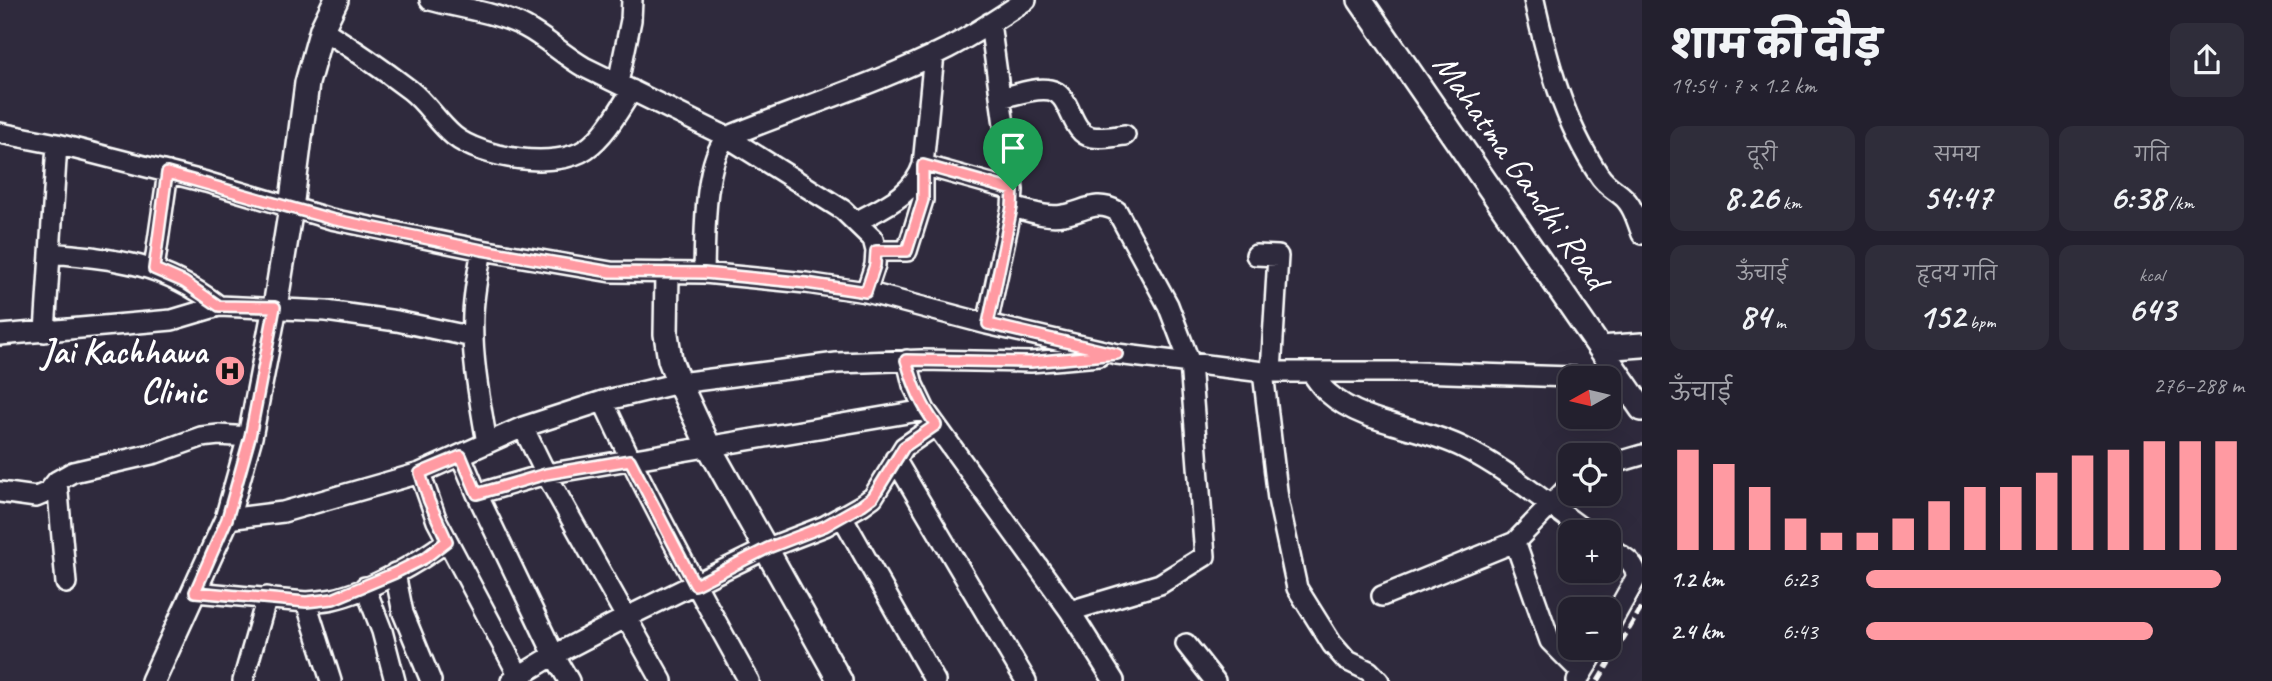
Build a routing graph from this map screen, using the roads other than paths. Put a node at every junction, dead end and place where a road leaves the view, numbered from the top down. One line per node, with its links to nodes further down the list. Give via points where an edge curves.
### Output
1 (336, 0): 8 (street)
2 (430, 0): 10 (street, via 527,28 564,56)
3 (632, 0): 10 (street)
4 (1026, 0): 7 (street)
5 (1360, 0): 37 (street, Mahatma Gandhi Road)
6 (1534, 0): 21 (street, via 1561,102 1599,176 1624,198)
7 (990, 23): 9 (street); 11 (street)
8 (322, 29): 10 (street, via 410,90 457,139 506,156 549,160 584,151 598,140); 19 (street, via 307,83)
9 (934, 54): 14 (street); 16 (street)
10 (625, 87): 14 (street)
11 (1001, 98): 13 (street, via 1052,90 1061,96 1083,133 1092,138); 18 (street)
12 (0, 132): 15 (street)
13 (1125, 135)
14 (727, 137): 20 (street); 27 (street, via 716,154 711,177)
15 (57, 144): 17 (street); 24 (street)
16 (923, 165): 18 (street); 20 (street, via 909,191); 23 (street, via 923,200 907,251)
17 (167, 173): 19 (street); 26 (street)
18 (1013, 199): 32 (street); 40 (street, via 1044,216 1106,205 1117,211 1168,305)
19 (291, 208): 22 (street); 31 (street)
20 (856, 222): 23 (street, via 873,239)
21 (1642, 234)
22 (482, 250): 28 (street, via 611,272); 35 (street)
23 (876, 251): 29 (street)
24 (50, 253): 26 (street); 33 (street)
25 (1256, 255): 42 (street, via 1278,256)
26 (154, 269): 30 (street, via 184,282)
27 (704, 273): 28 (street); 29 (street)
28 (667, 274): 45 (street, via 666,334)
29 (866, 292): 32 (street)
30 (219, 306): 31 (street); 33 (street, via 172,320)
31 (275, 307): 35 (street, via 397,321); 51 (street)
32 (988, 324): 38 (street)
33 (45, 332): 34 (street)
34 (0, 335)
35 (473, 337): 52 (street)
36 (1642, 345): 37 (street)
37 (1601, 348): 41 (street, Mahatma Gandhi Road)
38 (1117, 354): 39 (street, via 1031,362); 40 (street)
39 (906, 360): 45 (street, via 837,363); 49 (street)
40 (1190, 363): 42 (street); 82 (street, via 1205,556 1160,584)
41 (1608, 366)
42 (1267, 372): 43 (street); 102 (street, via 1278,499 1297,588 1346,660)
43 (1311, 372): 44 (street); 65 (street, via 1343,404 1460,446)
44 (1558, 376)
45 (679, 383): 47 (street); 53 (street)
46 (1621, 387): 48 (street, Mahatma Gandhi Road)
47 (603, 401): 50 (street); 57 (street)
48 (1642, 409)
49 (930, 418): 53 (street); 56 (street); 82 (street)
50 (523, 426): 52 (street); 60 (street)
51 (250, 437): 61 (street, via 201,437 156,453 73,472); 67 (street)
52 (487, 443): 55 (street)
53 (709, 447): 57 (street); 71 (street)
54 (1642, 455): 58 (street)
55 (461, 456): 59 (street); 63 (street)
56 (895, 459): 66 (street, via 873,497); 99 (street)
57 (630, 460): 60 (street); 75 (street)
58 (1621, 461)
59 (420, 473): 67 (street, via 283,512); 69 (street)
60 (546, 474): 63 (street); 83 (street)
61 (57, 481): 62 (street, via 36,497); 74 (street)
62 (0, 492)
63 (477, 494): 85 (street)
64 (1558, 496): 65 (street)
65 (1549, 505): 68 (street); 70 (street)
66 (842, 516): 71 (street); 98 (street)
67 (227, 519): 77 (street)
68 (1570, 520)
69 (447, 541): 73 (street); 88 (street)
70 (1515, 542): 78 (street); 87 (street, via 1550,641)
71 (768, 548): 75 (street); 97 (street)
72 (1621, 556): 81 (street, via 1637,571)
73 (395, 573): 76 (street); 93 (street, via 403,613)
74 (66, 583)
75 (695, 585): 83 (street); 96 (street)
76 (365, 587): 80 (street, via 333,599); 92 (street)
77 (195, 592): 79 (street); 89 (street)
78 (1382, 596)
79 (267, 597): 80 (street); 90 (street)
80 (306, 602): 91 (street)
81 (1621, 605)
82 (1070, 611): 100 (street)
83 (627, 617): 85 (street); 95 (street)
84 (1186, 644): 101 (street)
85 (554, 655): 88 (street); 94 (street)
86 (1590, 660): 87 (street)
87 (1580, 677)
88 (515, 678)
89 (153, 681)
90 (243, 681)
91 (331, 681)
92 (395, 681)
93 (431, 681)
94 (569, 681)
95 (662, 681)
96 (749, 681)
97 (840, 681)
98 (935, 681)
99 (1026, 681)
100 (1114, 681)
101 (1215, 681)
102 (1379, 681)

